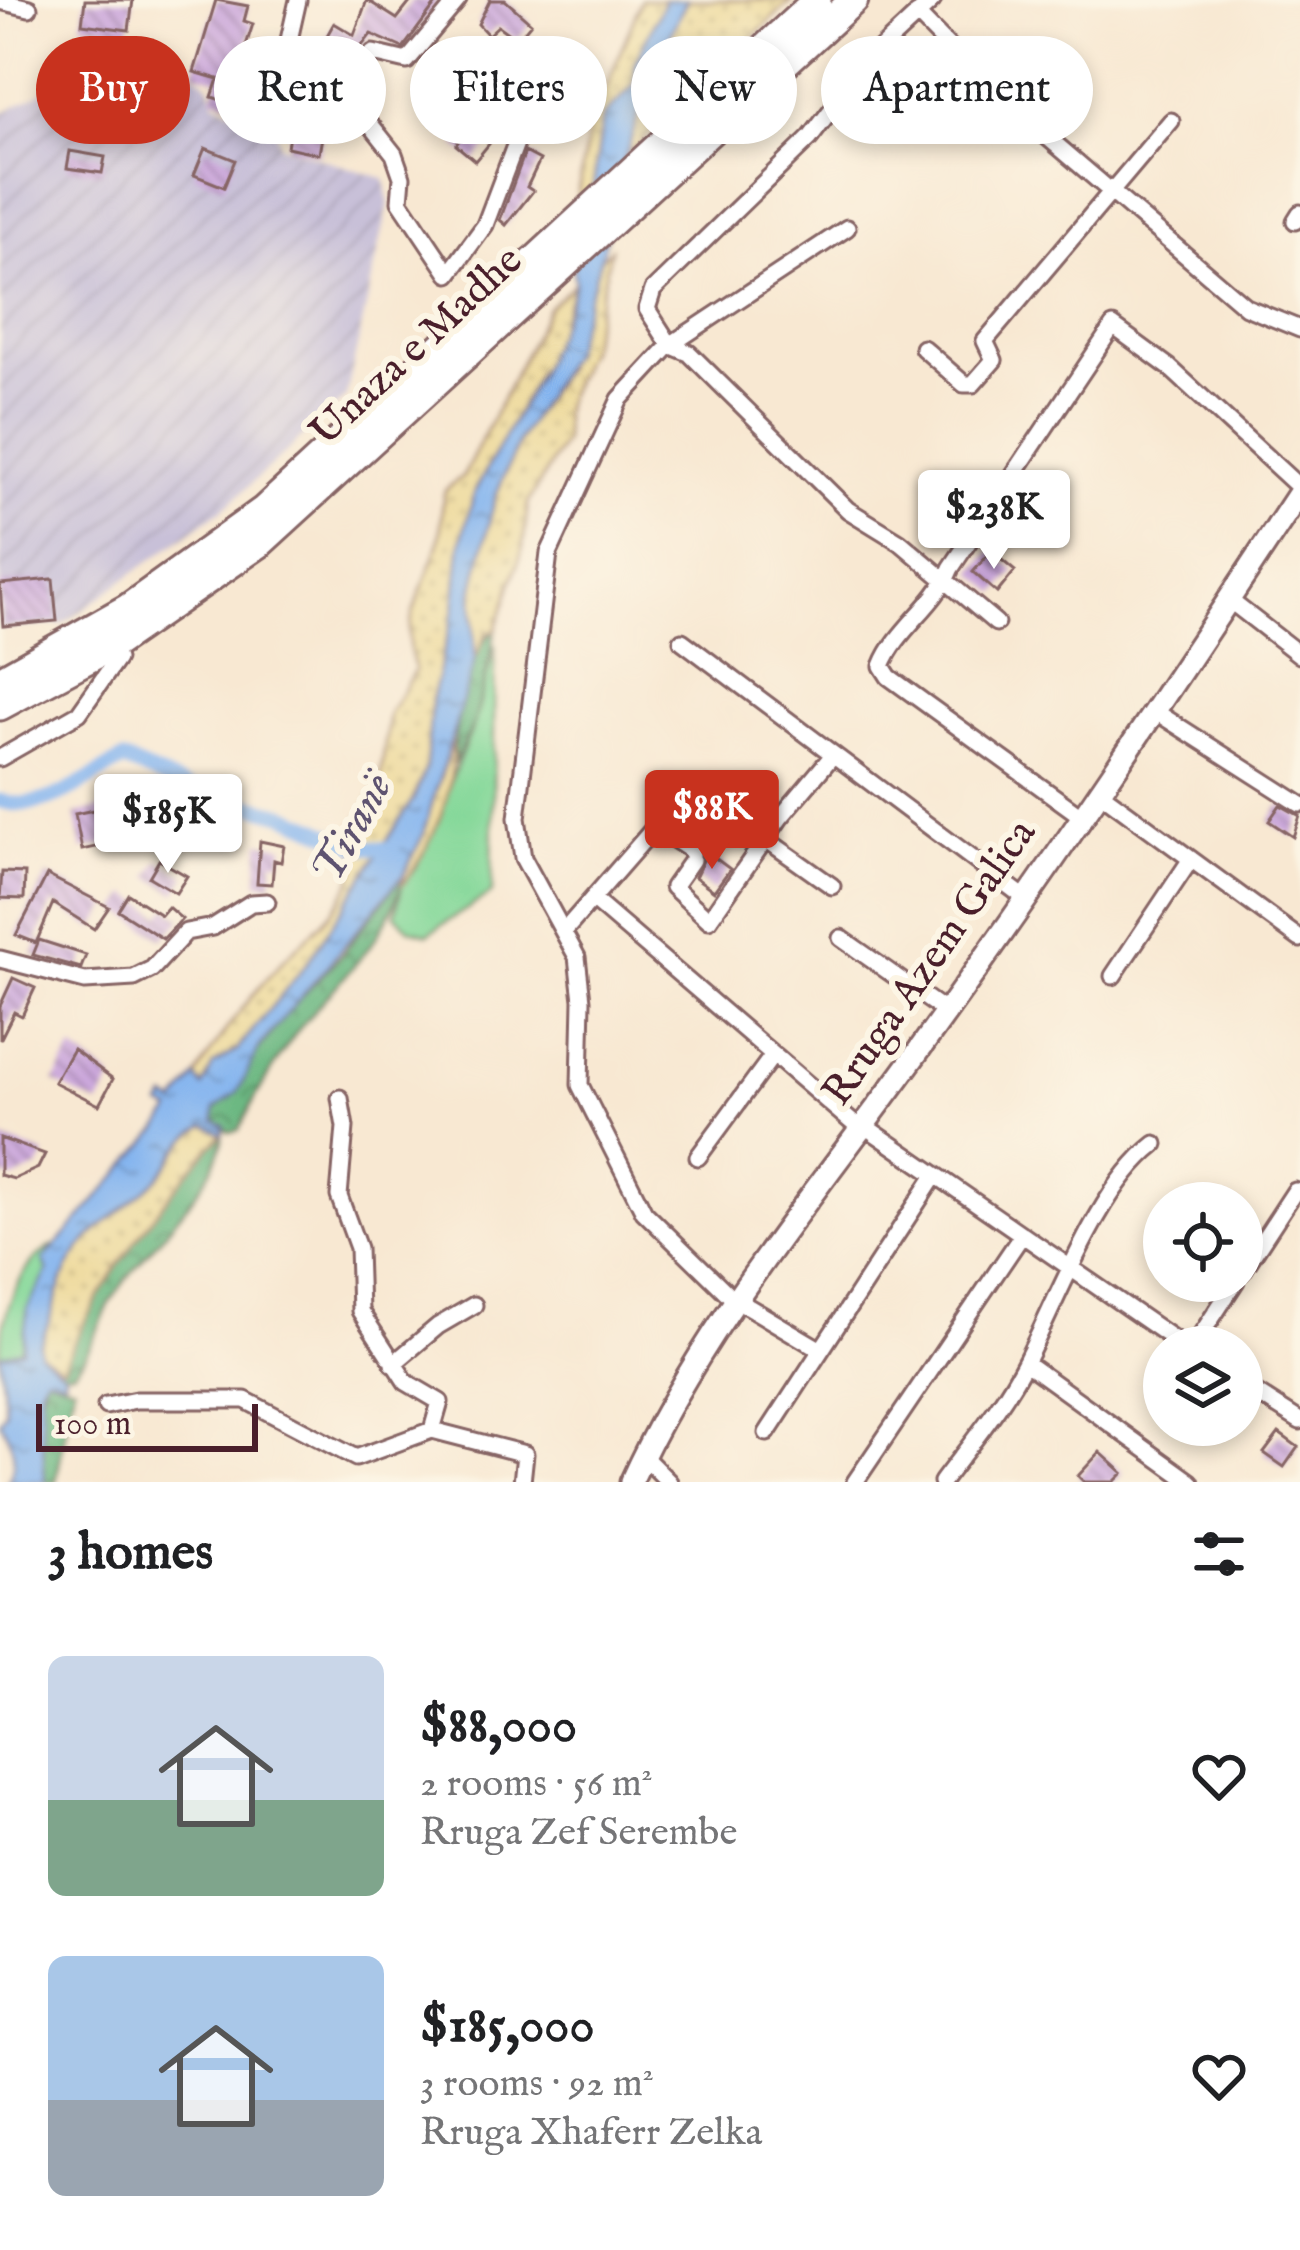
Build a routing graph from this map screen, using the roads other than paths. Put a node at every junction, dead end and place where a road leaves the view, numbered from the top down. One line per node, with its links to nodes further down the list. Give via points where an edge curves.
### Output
1 (298, 0): 9 (street)
2 (458, 0): 10 (street, via 407,61)
3 (817, 0): 16 (highway, Unaza e Madhe, via 687,120)
4 (854, 0): 16 (highway, Unaza e Madhe, via 676,164)
5 (933, 0): 8 (street)
6 (0, 1): 7 (street)
7 (29, 8)
8 (917, 14): 14 (street); 18 (street, via 870,59 810,138 653,290 647,309)
9 (290, 36)
10 (386, 56)
11 (1171, 121): 14 (street)
12 (386, 144): 13 (street, via 402,177 400,201 449,274 485,226)
13 (516, 144)
14 (1112, 194): 17 (street, via 1246,307); 19 (street, via 985,341 994,360 973,384)
15 (847, 228): 18 (street)
16 (549, 266): 21 (highway, Unaza e Madhe, via 363,455)
17 (1300, 329)
18 (670, 345): 22 (street, via 689,353 848,510); 44 (street, via 620,399 549,553 518,839)
19 (922, 348)
20 (1299, 496): 22 (street, via 1169,368 1113,326); 23 (main road, Rruga Azem Galica)
21 (218, 561): 28 (highway, via 180,561); 29 (highway, Unaza e Madhe); 30 (highway, Unaza e Madhe, via 112,646); 32 (highway, via 168,624)
22 (946, 580): 24 (street); 37 (street, via 883,660 884,672)
23 (1228, 599): 26 (street); 31 (main road, Rruga Azem Galica)
24 (996, 623)
25 (682, 641): 33 (street)
26 (1300, 656)
27 (117, 659): 34 (street, via 80,713)
28 (0, 666)
29 (0, 680)
30 (0, 706)
31 (1153, 710): 35 (main road, Rruga Azem Galica); 36 (street)
32 (0, 719)
33 (833, 755): 38 (street); 41 (street)
34 (0, 758)
35 (1098, 791): 37 (main road, Rruga Azem Galica); 39 (street)
36 (1300, 804)
37 (1081, 816): 41 (main road, Rruga Azem Galica)
38 (767, 840): 40 (street); 42 (street, via 709,920 673,887 692,851 659,827)
39 (1191, 859): 46 (street); 48 (street)
40 (832, 886)
41 (1025, 898): 49 (main road, Rruga Azem Galica)
42 (592, 899): 44 (street); 50 (street)
43 (267, 902): 47 (street, via 186,932 134,978 85,981)
44 (566, 929): 60 (street, via 579,973 585,1098 644,1212)
45 (841, 938): 49 (street)
46 (1300, 939)
47 (0, 959)
48 (1113, 976)
49 (946, 1012): 52 (main road, Rruga Azem Galica)
50 (773, 1055): 52 (street); 54 (street)
51 (340, 1098): 65 (street, via 338,1196 358,1248 360,1311)
52 (863, 1127): 55 (street); 60 (main road, Rruga Azem Galica)
53 (1155, 1144): 59 (street)
54 (698, 1157)
55 (934, 1177): 57 (street); 63 (street)
56 (1294, 1191): 58 (street)
57 (1022, 1235): 59 (street); 75 (street)
58 (1263, 1239)
59 (1070, 1267): 62 (street); 64 (street)
60 (739, 1302): 63 (street); 71 (main road, Rruga Azem Galica)
61 (474, 1305): 65 (street)
62 (1158, 1326)
63 (820, 1350): 70 (street)
64 (1026, 1363): 76 (street); 77 (street)
65 (393, 1364): 69 (street, via 440,1402)
66 (1263, 1397): 68 (street)
67 (106, 1406): 69 (street, via 245,1400 356,1458)
68 (1300, 1420)
69 (432, 1430): 72 (street, via 525,1454)
70 (767, 1433)
71 (643, 1456): 73 (main road, Rruga Azem Galica); 74 (street)
72 (522, 1482)
73 (631, 1482)
74 (668, 1482)
75 (855, 1482)
76 (942, 1482)
77 (1191, 1482)

